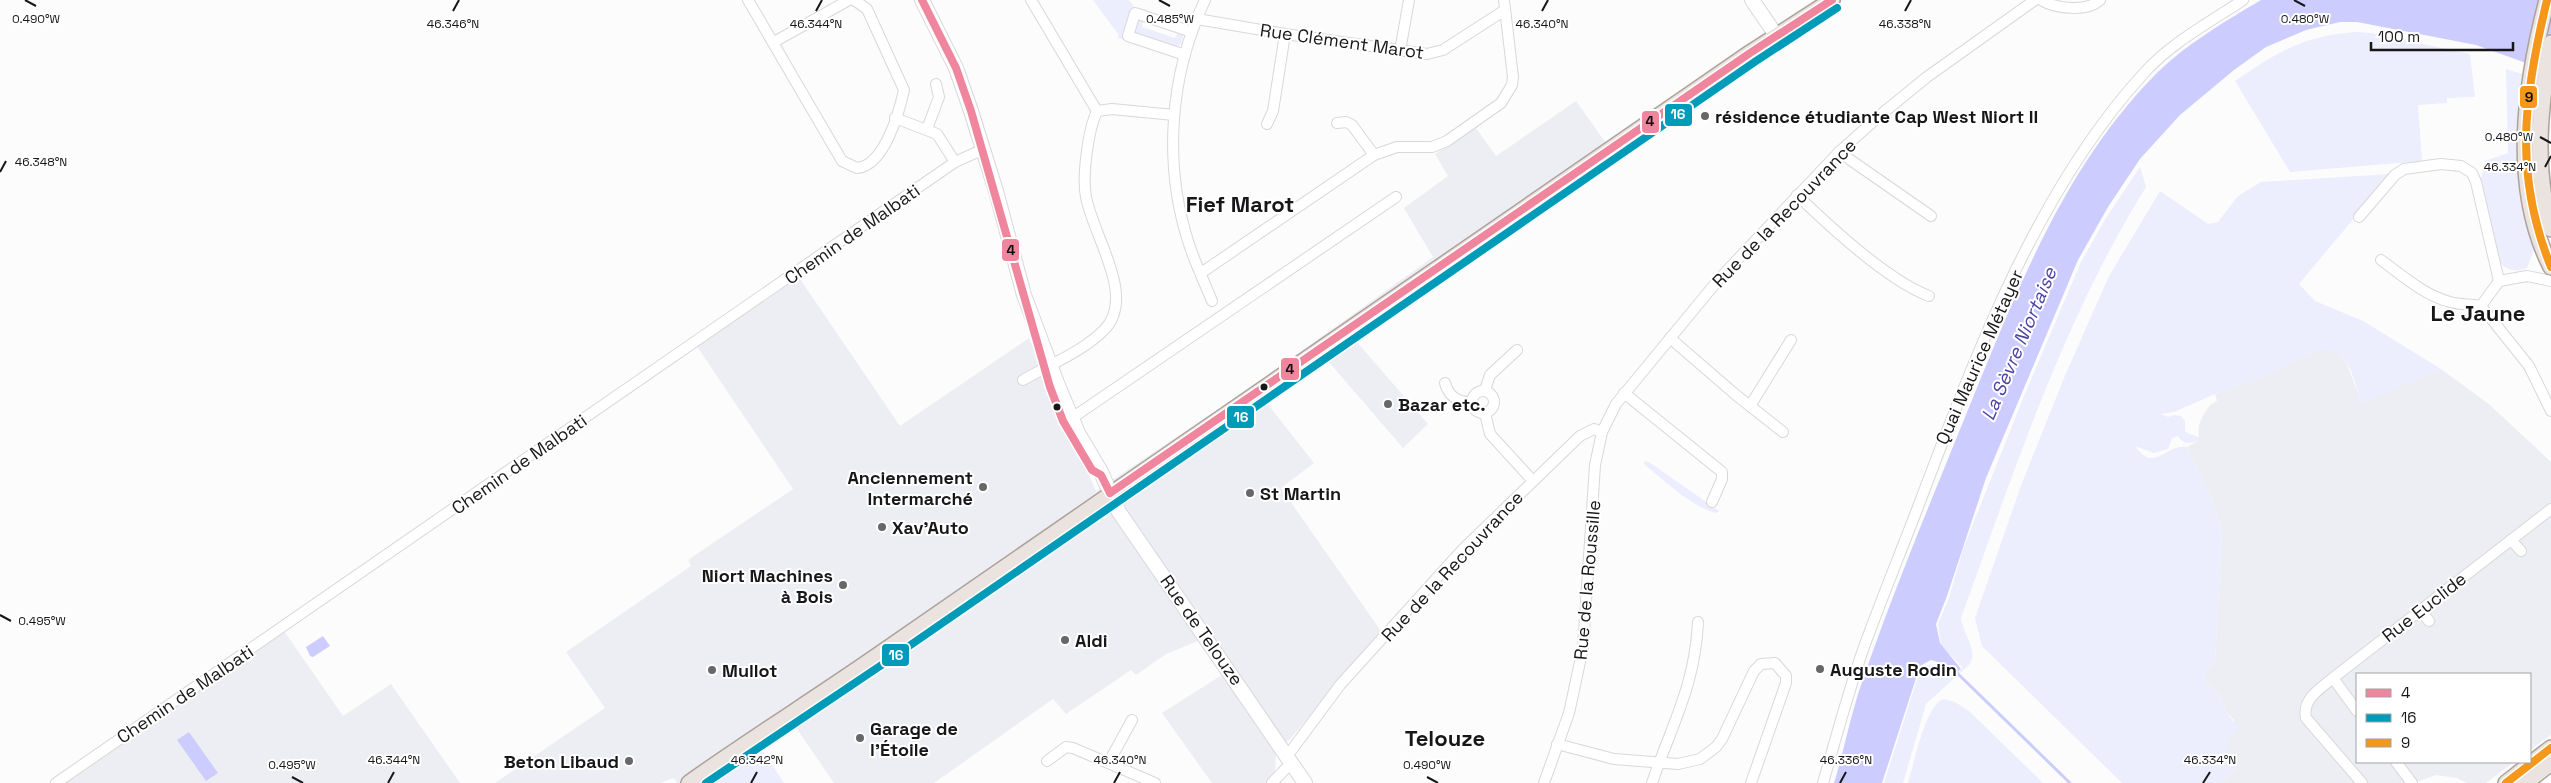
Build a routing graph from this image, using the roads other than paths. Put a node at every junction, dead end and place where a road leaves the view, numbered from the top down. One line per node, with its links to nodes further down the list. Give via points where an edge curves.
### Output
1 (748, 0): 20 (street)
2 (850, 0): 20 (street)
3 (854, 0): 28 (street, via 867,9 903,85 903,97)
4 (922, 0): 32 (street, Rue de Telouze, via 956,68)
5 (1031, 0): 26 (street)
6 (1205, 0): 16 (street)
7 (1409, 0): 22 (street)
8 (1752, 0): 19 (street)
9 (1832, 0): 19 (main road)
10 (2035, 0): 33 (street, Rue de la Recouvrance, via 1913,88)
11 (2041, 0): 12 (street, via 2058,6 2088,8)
12 (2100, 0)
13 (2243, 0): 95 (street, Quai Maurice Métayer, via 2191,35 2145,72 2065,179 2039,224 1983,341 1936,457 1863,649)
14 (2547, 0): 25 (main road)
15 (1504, 5): 22 (street, Rue Clément Marot, via 1436,53); 34 (street, via 1513,77 1512,86 1500,103 1440,145 1397,147)
16 (1197, 19): 17 (street); 18 (street, Rue Clément Marot)
17 (1192, 32): 23 (street); 23 (street, via 1135,13 1128,36)
18 (1285, 34): 22 (street, Rue Clément Marot); 30 (street, via 1274,111)
19 (1776, 36): 66 (main road)
20 (774, 42): 28 (street, via 845,164 861,168 881,153)
21 (2551, 43): 25 (main road)
22 (1400, 51)
23 (1185, 55): 27 (street)
24 (936, 84): 31 (street, via 939,97)
25 (2537, 87): 40 (main road, via 2539,166); 42 (main road, via 2526,114 2527,174 2537,226)
26 (1097, 111): 27 (street, via 1112,109); 52 (street, via 1092,125 1085,187 1118,303 1114,316 1103,331)
27 (1174, 115): 43 (street, via 1176,187 1188,240)
28 (895, 118): 31 (street)
29 (1337, 123): 34 (street, via 1352,125)
30 (1267, 124)
31 (927, 129): 35 (street, via 939,137)
32 (984, 150): 35 (street, Chemin de Malbati); 52 (street, Rue de Telouze, via 1029,317)
33 (1839, 152): 36 (street, Rue de la Recouvrance); 38 (street)
34 (1374, 155): 43 (street)
35 (955, 162): 88 (street, Chemin de Malbati)
36 (1797, 195): 46 (street, via 1895,278); 49 (street, Rue de la Recouvrance, via 1719,279)
37 (1396, 197): 61 (street)
38 (1931, 216)
39 (2359, 217): 44 (street, via 2400,170 2428,164 2461,166 2472,173 2476,182)
40 (2551, 229)
41 (2382, 260): 48 (street, via 2436,298)
42 (2551, 267)
43 (1201, 273): 47 (street)
44 (2499, 281): 45 (street, via 2527,276); 48 (street)
45 (2551, 281)
46 (1929, 296)
47 (1212, 301)
48 (2481, 306): 59 (street, via 2529,366)
49 (1670, 338): 56 (street, Rue de la Recouvrance); 58 (street)
50 (1791, 340): 58 (street)
51 (1517, 350): 55 (street, via 1490,376)
52 (1050, 364): 53 (street); 61 (street, Rue de Telouze); 64 (street, Rue de Telouze, via 1063,421 1092,470)
53 (1023, 380)
54 (1445, 383): 57 (street, via 1454,399)
55 (1485, 390): 57 (street, via 1476,393); 60 (street, via 1493,397 1494,404)
56 (1624, 393): 62 (street, Rue de la Recouvrance); 67 (street, via 1722,472)
57 (1472, 402): 60 (street, via 1474,409)
58 (1750, 406): 63 (street)
59 (2551, 411)
60 (1485, 413): 65 (street, via 1490,434)
61 (1072, 418): 64 (street, Rue de Telouze)
62 (1602, 432): 65 (street, Rue de la Recouvrance, via 1594,429 1585,432); 79 (street, Rue de la Roussille, via 1596,465 1583,648 1569,713)
63 (1783, 432)
64 (1101, 475): 66 (street, Rue de Telouze)
65 (1532, 480): 81 (street, Rue de la Recouvrance, via 1463,549 1346,678)
66 (1110, 494): 81 (street, Rue de Telouze, via 1200,632); 89 (main road)
67 (1712, 502)
68 (2551, 508): 69 (street, Rue Euclide)
69 (2511, 540): 70 (street); 72 (street, Rue Euclide)
70 (2521, 551)
71 (2468, 559): 72 (street)
72 (2475, 568): 73 (street, Rue Euclide)
73 (2420, 610): 74 (street); 76 (street, Rue Euclide)
74 (2429, 621)
75 (1698, 622): 84 (street, via 1689,684)
76 (2332, 678): 77 (street); 96 (street, Rue Euclide, via 2313,694 2305,712 2306,718)
77 (2356, 710)
78 (1132, 720): 83 (street)
79 (1558, 744): 84 (street, via 1614,759); 92 (street, Rue de la Roussille)
80 (2551, 748): 98 (main road)
81 (1290, 758): 90 (street, Rue de la Recouvrance); 91 (street, Rue de Telouze)
82 (1047, 760): 83 (street, via 1066,747)
83 (1109, 762): 87 (street)
84 (1659, 762): 93 (street); 94 (street, via 1684,763 1708,755 1722,739 1754,671 1761,664 1775,663 1786,676 1786,684)
85 (2397, 763): 97 (street)
86 (2551, 763): 99 (main road)
87 (1148, 781)
88 (56, 783)
89 (689, 783)
90 (1272, 783)
91 (1305, 783)
92 (1544, 783)
93 (1652, 783)
94 (1751, 783)
95 (1823, 783)
96 (2362, 783)
97 (2412, 783)
98 (2506, 783)
99 (2525, 783)

